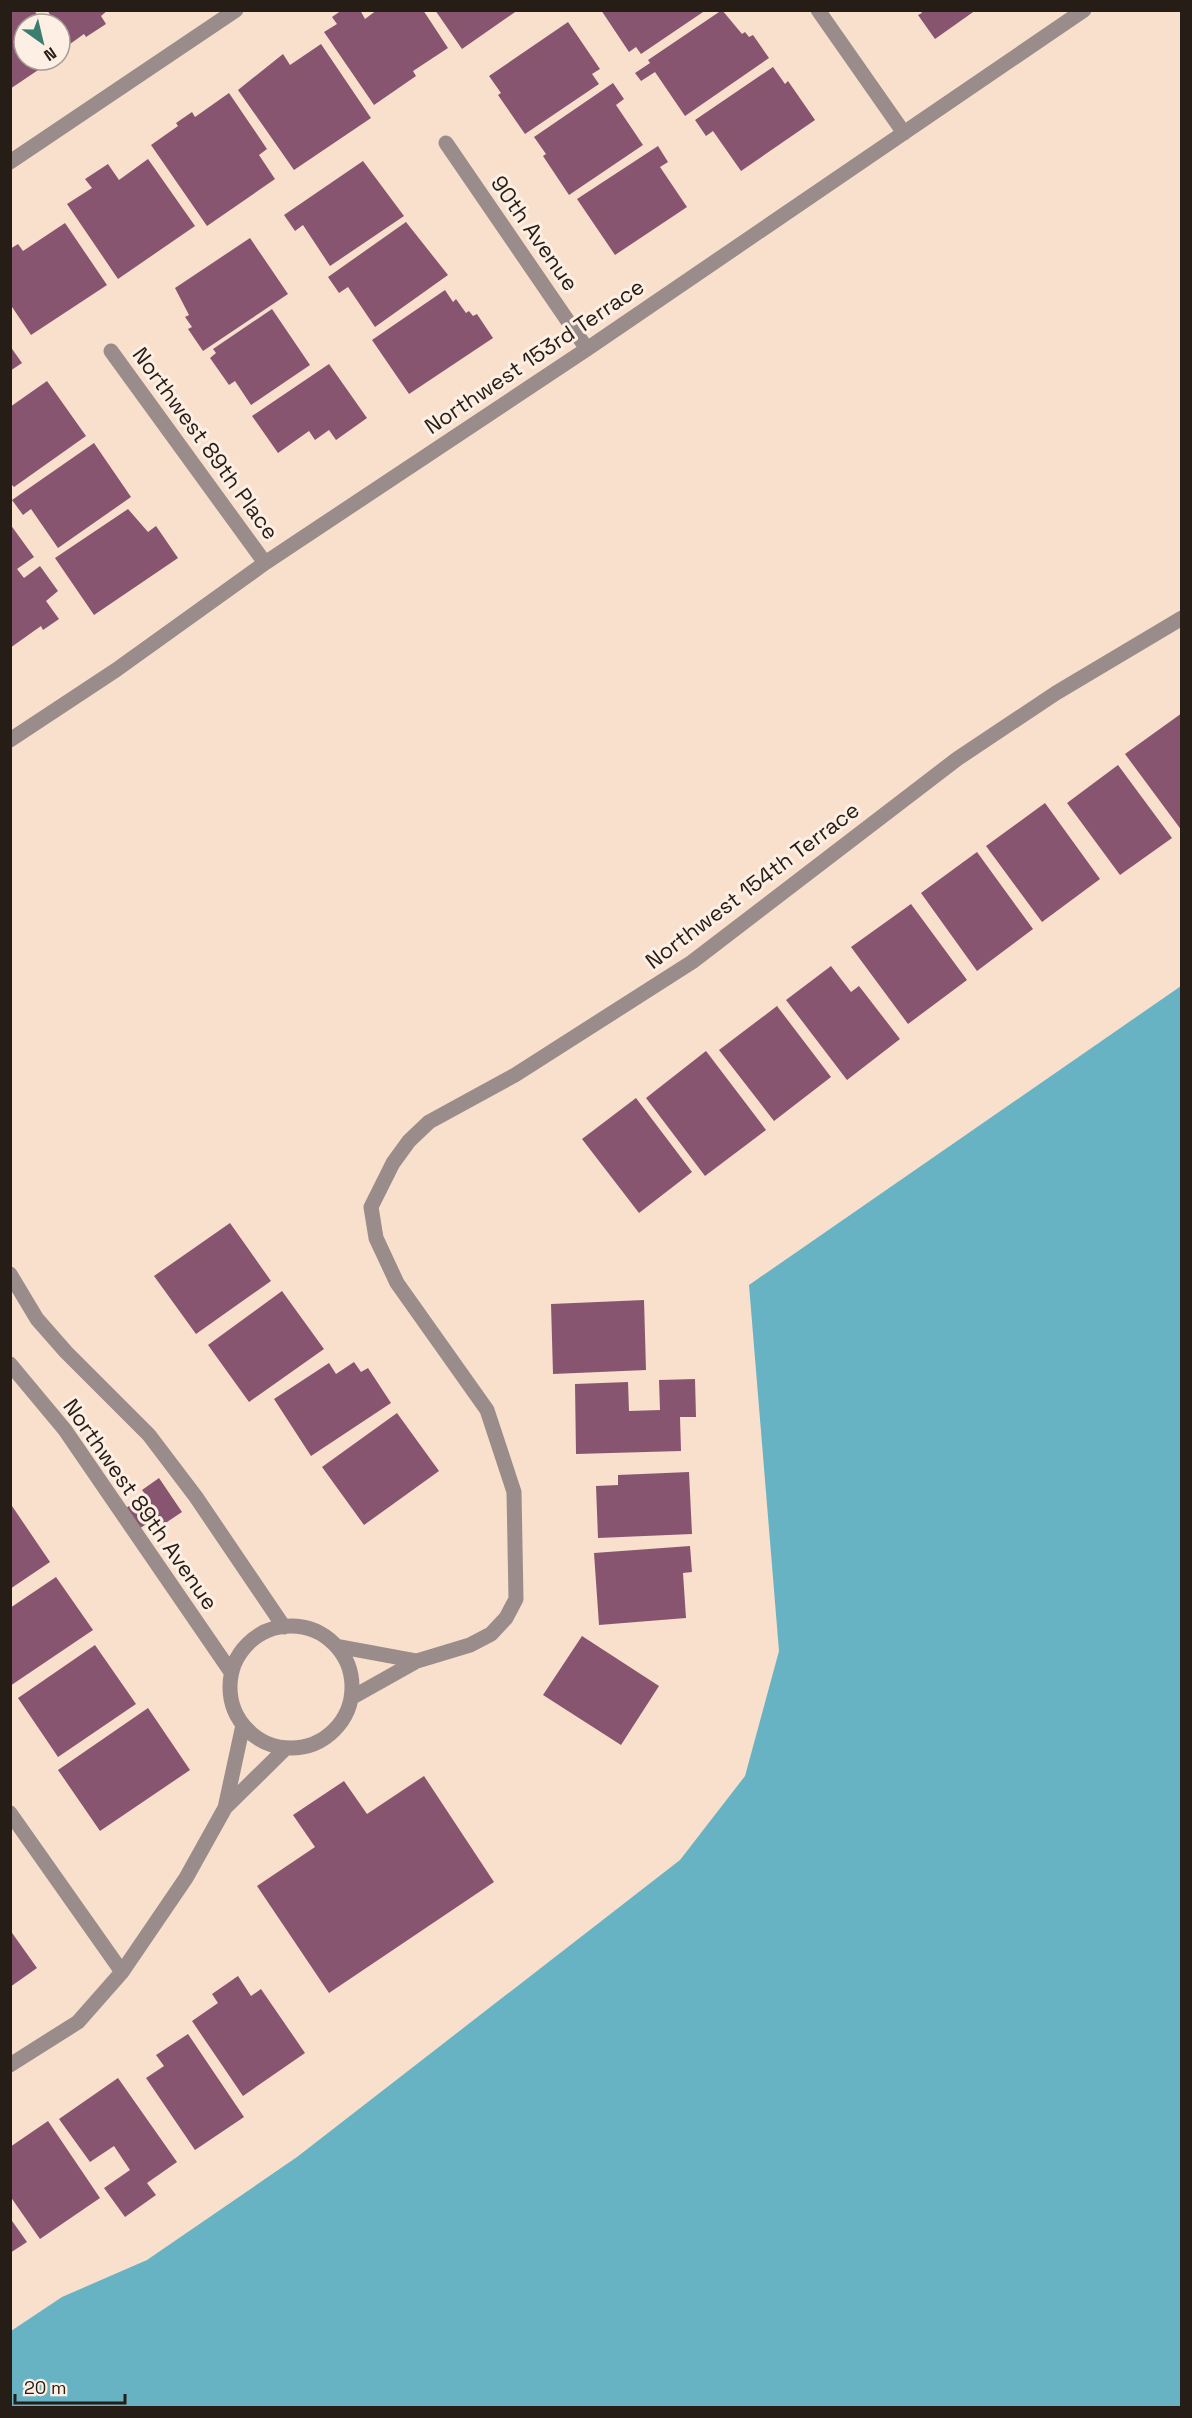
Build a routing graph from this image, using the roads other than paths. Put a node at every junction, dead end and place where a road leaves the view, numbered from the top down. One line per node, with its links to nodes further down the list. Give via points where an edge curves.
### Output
1 (236, 10): 6 (street)
2 (818, 10): 4 (street)
3 (1084, 10): 4 (street, Northwest 153rd Terrace)
4 (904, 132): 7 (street, Northwest 153rd Terrace)
5 (446, 143): 7 (street, 90th Avenue)
6 (10, 162)
7 (587, 349): 9 (street, Northwest 153rd Terrace)
8 (111, 351): 9 (street, Northwest 89th Place)
9 (265, 563): 11 (street, Northwest 153rd Terrace, via 117,670)
10 (1182, 618): 16 (street, Northwest 154th Terrace, via 1056,693 957,759 692,962 515,1075 429,1122 409,1141 371,1207 376,1238 397,1283 487,1410 514,1492 516,1599 507,1618 491,1634 470,1645)
11 (10, 740)
12 (10, 1275): 14 (street, Northwest 89th Avenue, via 37,1319 149,1435)
13 (10, 1364): 17 (street, Northwest 89th Avenue, via 65,1430)
14 (284, 1627): 15 (street, via 314,1630); 17 (street, via 255,1637 240,1653)
15 (336, 1646): 16 (street); 18 (street, via 351,1671)
16 (417, 1661): 18 (street)
17 (231, 1672): 19 (street, via 229,1693)
18 (351, 1698): 20 (street, via 350,1709 340,1725 326,1738 307,1747)
19 (243, 1725): 20 (street, via 265,1743); 21 (street)
20 (285, 1749): 21 (street)
21 (225, 1808): 23 (street, via 186,1878)
22 (10, 1813): 23 (street)
23 (122, 1972): 24 (street, via 78,2022)
24 (10, 2065)

